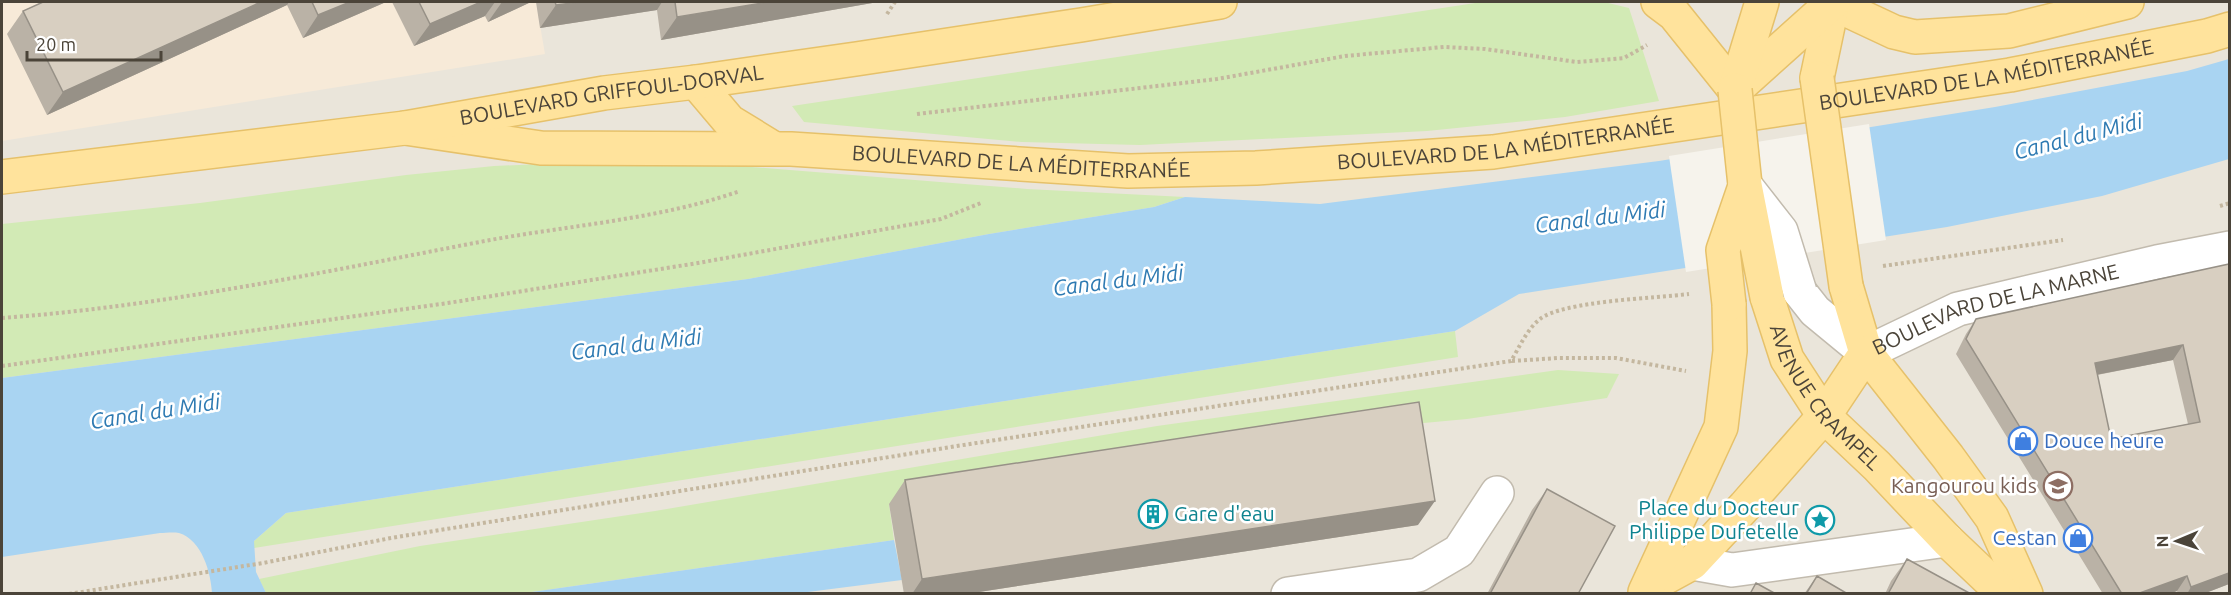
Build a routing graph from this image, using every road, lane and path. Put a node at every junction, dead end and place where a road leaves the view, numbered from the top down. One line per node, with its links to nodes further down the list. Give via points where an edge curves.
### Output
1 (1658, 2): 9 (main road, via 1674,14)
2 (1762, 2): 9 (main road)
3 (1833, 2): 4 (main road, BOULEVARD DE LA MÉDITERRANÉE, via 1894,32 1915,37 2008,31); 9 (main road); 22 (main road, bridge, via 1817,78 1846,286)
4 (2127, 2)
5 (1200, 3): 8 (main road, BOULEVARD GRIFFOUL-DORVAL, via 1069,27)
6 (2229, 29): 12 (main road, BOULEVARD DE LA MÉDITERRANÉE, via 2010,75 1493,152 1256,168 1128,171)
7 (1653, 42): 10 (path, via 1624,58 1577,62 1444,47 1345,56 1217,79)
8 (696, 82): 11 (main road, BOULEVARD GRIFFOUL-DORVAL, via 604,93); 12 (main road, via 729,121)
9 (1735, 90): 14 (main road, AVENUE CRAMPEL, bridge)
10 (907, 115)
11 (405, 128): 12 (main road, BOULEVARD DE LA MÉDITERRANÉE, via 541,148); 13 (main road, BOULEVARD GRIFFOUL-DORVAL)
12 (775, 149)
13 (2, 177)
14 (1745, 185): 22 (street, BOULEVARD DE LA MARNE, bridge, via 1781,231 1800,292 1815,311); 26 (main road, AVENUE CRAMPEL, bridge, via 1767,297 1787,359); 30 (main road, bridge, via 1723,250 1730,351 1721,427)
15 (740, 190): 21 (path, via 644,214 239,288 74,313)
16 (984, 201): 24 (path, via 941,219 698,262 448,303)
17 (2069, 239): 19 (path)
18 (2229, 248): 22 (street, BOULEVARD DE LA MARNE, via 1958,309)
19 (1872, 267)
20 (1698, 292): 23 (path, via 1565,308 1540,319)
21 (2, 318)
22 (1866, 353): 26 (main road); 34 (main road, via 1992,518)
23 (1512, 362): 25 (path, via 1616,358); 31 (path, via 957,446)
24 (2, 366)
25 (1692, 372)
26 (1824, 416): 28 (main road, AVENUE CRAMPEL); 29 (main road)
27 (1497, 493): 32 (street, via 1459,551 1418,575)
28 (1947, 540): 29 (street, via 1732,570); 33 (main road, AVENUE CRAMPEL)
29 (1692, 563): 30 (main road)
30 (1646, 590)
31 (69, 594)
32 (1288, 594)
33 (2004, 594)
34 (2026, 594)

